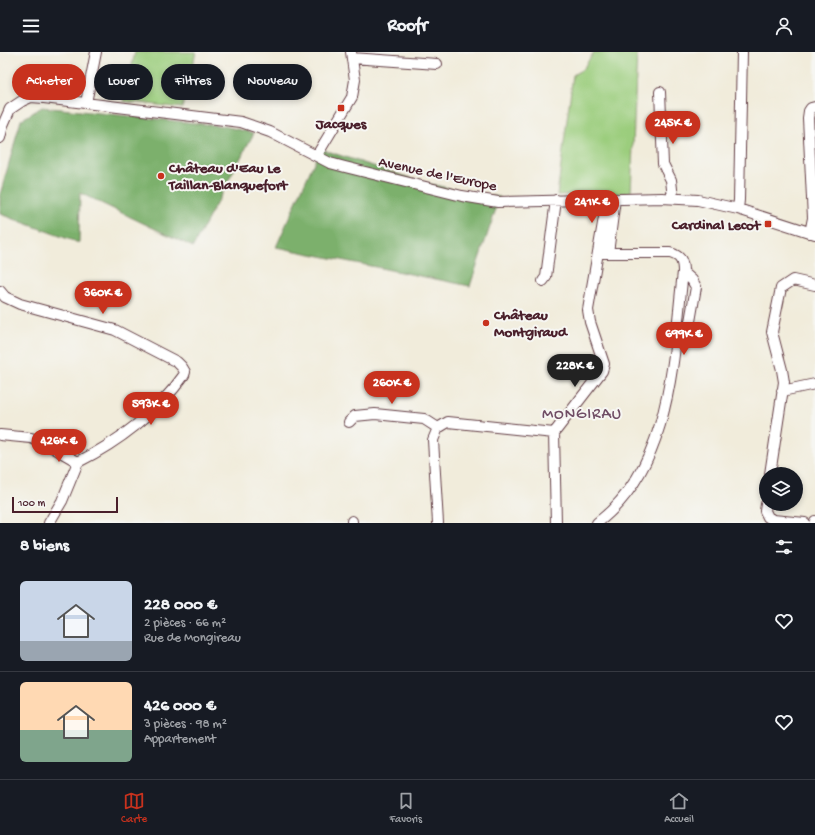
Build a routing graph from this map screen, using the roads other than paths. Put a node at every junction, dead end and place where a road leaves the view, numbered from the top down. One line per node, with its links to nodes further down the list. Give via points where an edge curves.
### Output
1 (96, 52): 6 (street)
2 (742, 52): 13 (street)
3 (351, 55): 4 (street); 9 (street, via 355,80 352,97)
4 (437, 64)
5 (660, 92): 10 (street, via 663,164 671,180)
6 (86, 102): 8 (street, Avenue de l'Europe, via 44,98 22,100 10,109); 9 (street, Avenue de l'Europe, via 241,122 270,132)
7 (815, 107): 14 (street, via 809,111 808,118)
8 (0, 138)
9 (317, 155): 12 (street, Avenue de l'Europe, via 330,163 462,196 498,202)
10 (673, 198): 11 (street, Avenue de l'Europe); 13 (street, Avenue de l'Europe, via 698,200)
11 (611, 199): 12 (street, Avenue de l'Europe); 15 (street)
12 (556, 200): 17 (street, via 546,277)
13 (738, 209): 14 (street, Avenue de l'Europe)
14 (812, 233)
15 (603, 253): 16 (street, via 670,253 677,255 683,263); 25 (street, via 588,310 604,364 602,371)
16 (683, 272): 20 (street); 20 (street, via 696,287 688,333)
17 (543, 281)
18 (815, 285): 22 (street, via 793,280 781,288 772,332 782,370)
19 (0, 291): 27 (street, via 5,297 20,304 115,330 177,362 185,372 168,396 155,408 110,443)
20 (675, 340): 33 (street, via 672,374 659,428 647,460 632,487)
21 (815, 384): 22 (street)
22 (782, 391): 28 (street)
23 (349, 422): 24 (street, via 354,416 376,414 424,419)
24 (438, 428): 25 (street, via 448,422); 31 (street, via 433,440)
25 (554, 433): 32 (street)
26 (0, 435): 27 (street, via 31,438)
27 (78, 462): 30 (street, via 62,501)
28 (771, 467)
29 (765, 511): 34 (street, via 768,518 773,520)
30 (49, 523)
31 (438, 523)
32 (556, 523)
33 (597, 523)
34 (805, 523)

